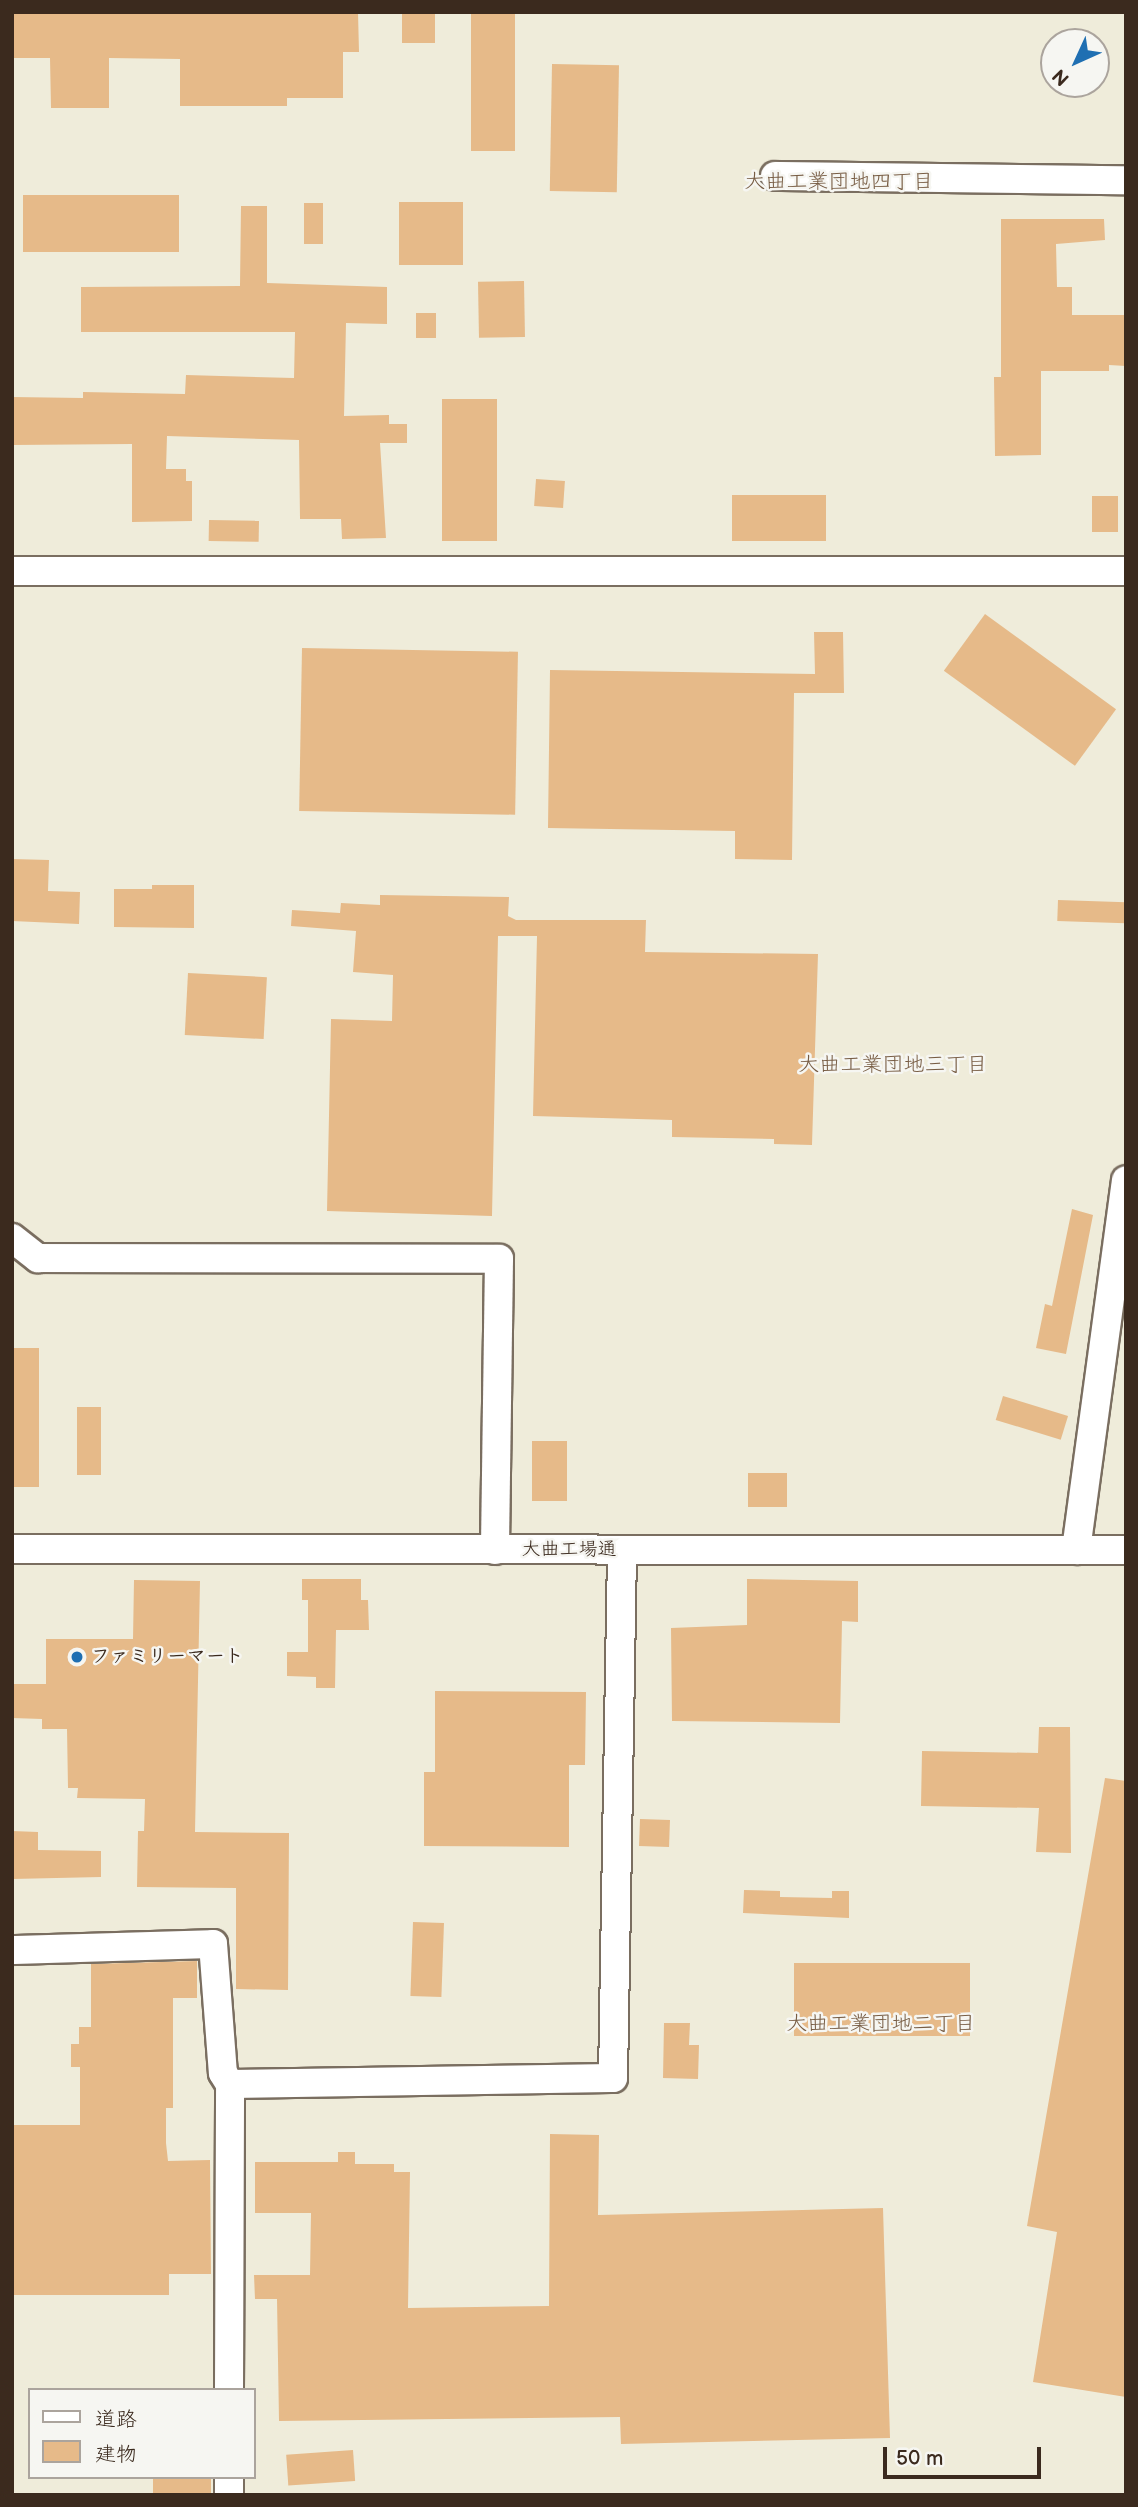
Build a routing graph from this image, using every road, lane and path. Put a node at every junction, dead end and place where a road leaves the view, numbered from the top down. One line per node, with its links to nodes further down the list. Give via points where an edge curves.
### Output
1 (775, 176): 2 (street)
2 (1126, 180)
3 (12, 571): 4 (street)
4 (1126, 572)
5 (1126, 1180): 10 (street)
6 (12, 1238): 8 (street, via 38,1258 499,1259)
7 (12, 1549): 8 (street, 大曲工場通)
8 (495, 1549): 9 (street, 大曲工場通)
9 (622, 1550): 10 (street, 大曲工場通); 13 (street, via 613,2078)
10 (1076, 1550): 11 (street, 大曲工場通)
11 (1126, 1550)
12 (12, 1950): 13 (street, via 213,1944 223,2073)
13 (230, 2084): 14 (street)
14 (229, 2388)

